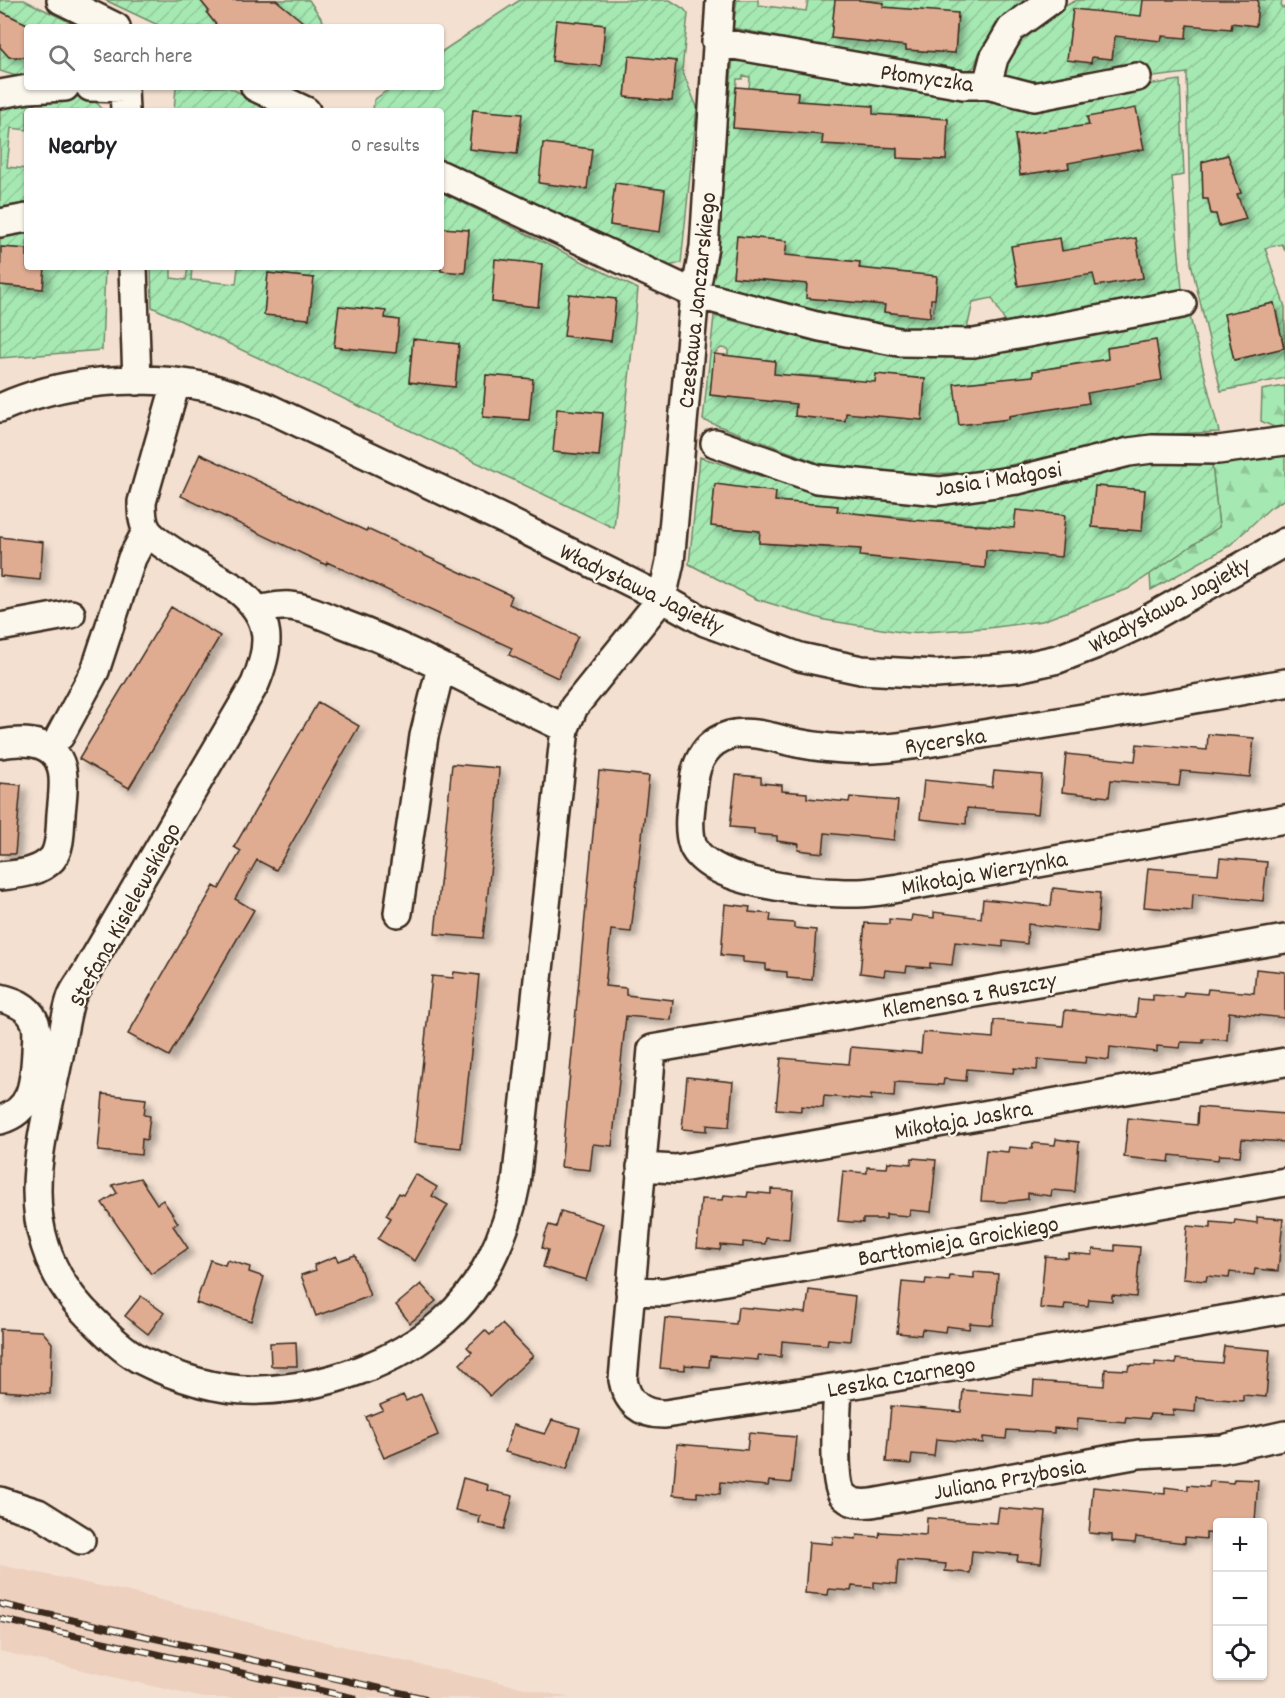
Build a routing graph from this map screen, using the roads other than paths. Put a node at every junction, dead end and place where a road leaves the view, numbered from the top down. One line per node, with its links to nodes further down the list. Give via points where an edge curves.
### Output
1 (61, 0): 4 (street)
2 (720, 0): 5 (street, Czesława Janczarskiego)
3 (1050, 0): 7 (street, via 1011,28 994,58)
4 (110, 24)
5 (716, 42): 7 (street, Płomyczka, via 963,85); 18 (street, Czesława Janczarskiego, via 704,248)
6 (1137, 77): 7 (street, Płomyczka, via 1034,97)
7 (987, 85)
8 (24, 90): 11 (street)
9 (103, 90): 12 (street)
10 (261, 90): 13 (street)
11 (0, 94)
12 (125, 95)
13 (300, 108)
14 (444, 176): 18 (street)
15 (24, 219): 16 (street)
16 (0, 223)
17 (133, 270): 20 (street)
18 (695, 294): 19 (street, via 820,327 899,342 974,343); 27 (street, Czesława Janczarskiego, via 670,562)
19 (1182, 304)
20 (137, 381): 21 (street, Władysława Jagiełły); 22 (street, Władysława Jagiełły, via 47,392)
21 (176, 382): 25 (street, via 142,502); 27 (street, Władysława Jagiełły, via 230,393 264,406)
22 (0, 408)
23 (1285, 441): 24 (street, Jasia i Małgosi, via 1218,450 1129,452 1018,480 939,491 817,480)
24 (715, 443)
25 (147, 530): 28 (street, Stefana Kisielewskiego, via 161,543 238,590); 34 (street, via 132,558 94,671)
26 (1285, 542): 27 (street, Władysława Jagiełły, via 1097,644 1058,659 978,672 899,674 829,665 705,622)
27 (662, 598): 33 (street, Stefana Kisielewskiego, via 574,707)
28 (258, 610): 31 (street, via 275,606 302,609); 33 (street, Stefana Kisielewskiego, via 266,632 267,652 255,684 72,997 38,1164 42,1235 71,1297 110,1337 138,1358 183,1377 216,1386 258,1390 323,1382 358,1370 393,1356 446,1320 486,1268 508,1216 516,1184)
29 (71, 614): 30 (street)
30 (0, 627)
31 (441, 667): 33 (street); 39 (street, via 424,736)
32 (1285, 683): 37 (street, Rycerska, via 888,748 843,748 732,734 716,741 698,763 690,826)
33 (565, 728)
34 (60, 736)
35 (0, 744): 38 (street, via 41,744 58,758 64,778 60,833 52,858 28,872)
36 (1285, 819): 37 (street, Mikołaja Wierzynka, via 860,893 808,891 751,880 711,866)
37 (693, 846)
38 (0, 876)
39 (398, 913)
40 (1285, 939): 42 (street, Klemensa z Ruszczy)
41 (0, 998): 44 (street, via 25,1008 37,1030 33,1088 18,1111)
42 (652, 1049): 45 (street, Leszka Czarnego)
43 (1285, 1062): 45 (street, Mikołaja Jaskra, via 676,1169)
44 (0, 1120)
45 (641, 1167): 47 (street, Leszka Czarnego)
46 (1285, 1182): 47 (street, Bartłomieja Groickiego, via 664,1292)
47 (630, 1291): 49 (street, Leszka Czarnego, via 623,1380 628,1396 643,1411 664,1414)
48 (1285, 1309): 49 (street, Leszka Czarnego)
49 (838, 1387): 50 (street, Juliana Przybosia, via 837,1480 842,1495 856,1503 1139,1454 1222,1449)
50 (1285, 1435)
51 (0, 1501): 52 (street, via 38,1513)
52 (81, 1540)

